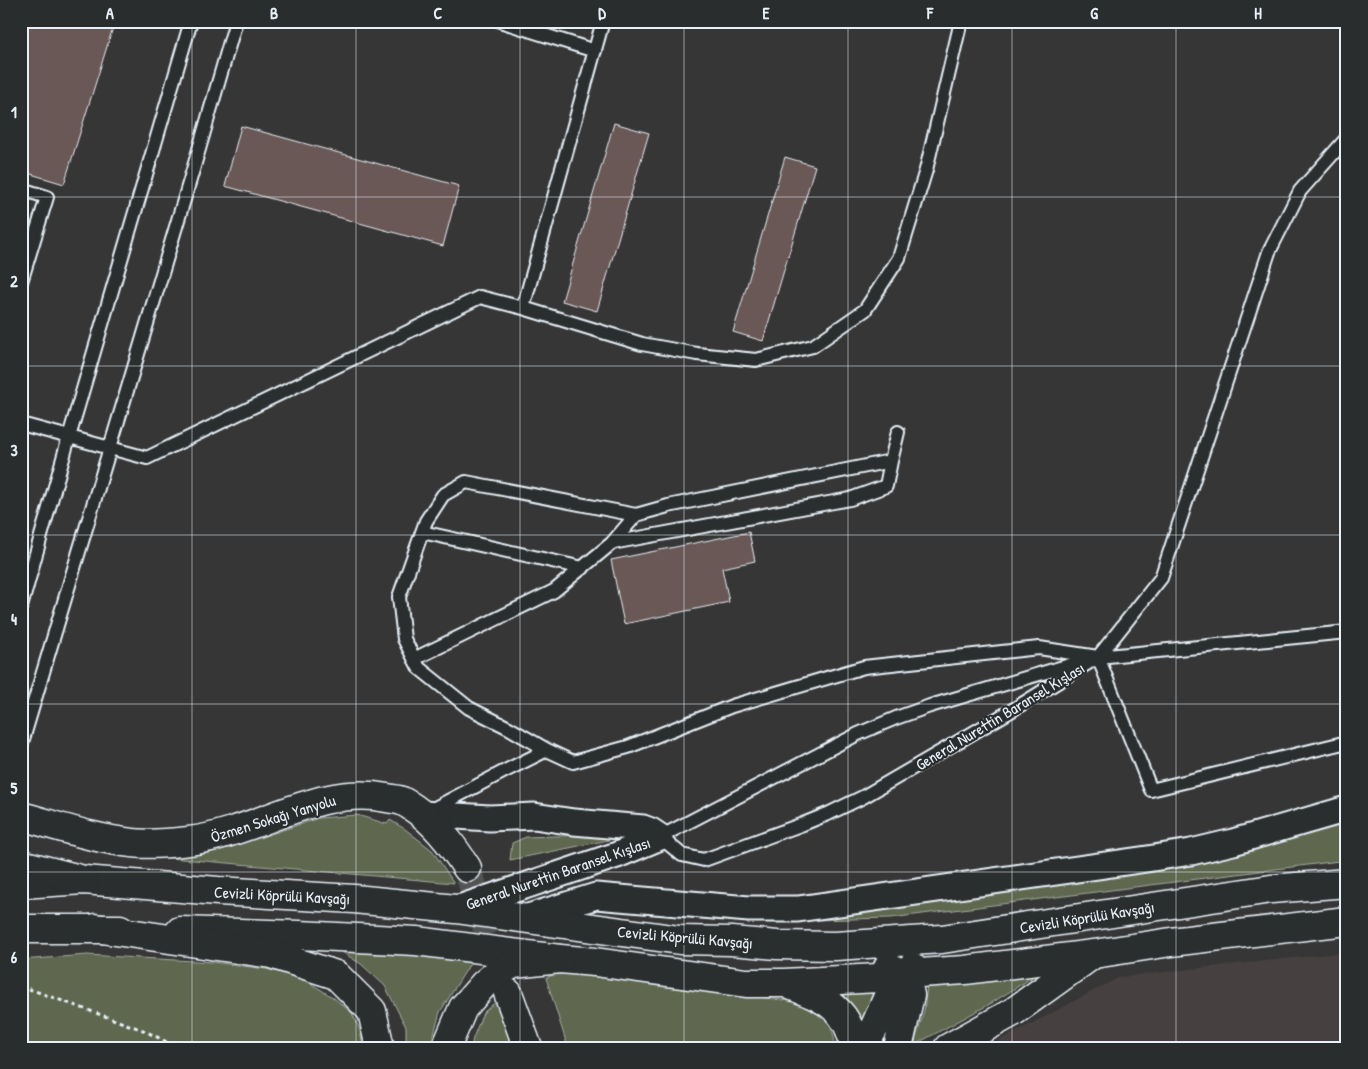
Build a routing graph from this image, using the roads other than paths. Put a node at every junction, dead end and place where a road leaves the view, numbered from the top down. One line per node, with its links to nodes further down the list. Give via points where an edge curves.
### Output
1 (191, 21): 13 (lane)
2 (236, 21): 14 (lane)
3 (500, 21): 6 (lane)
4 (603, 21): 6 (lane)
5 (961, 21): 10 (lane, via 926,170 899,258 865,310 814,346 756,360 697,354 642,344)
6 (595, 51): 10 (lane)
7 (1347, 138): 22 (lane, via 1300,191 1269,252 1161,578)
8 (21, 189): 9 (lane, via 47,197)
9 (21, 282)
10 (523, 308): 14 (lane, via 480,297 147,458)
11 (21, 424): 13 (lane)
12 (898, 432): 15 (lane)
13 (69, 437): 14 (lane); 20 (lane)
14 (110, 448): 25 (lane)
15 (891, 461): 16 (lane); 18 (lane, via 886,486 850,499)
16 (636, 515): 17 (lane, via 466,482 443,495); 18 (lane)
17 (422, 532): 19 (lane); 23 (lane, via 399,598 404,639)
18 (612, 543): 19 (lane)
19 (583, 568): 23 (lane, via 554,591)
20 (21, 607)
21 (1347, 632): 22 (lane)
22 (1098, 657): 24 (lane, via 1151,790); 26 (lane, via 1039,648 864,667 732,706 628,747 573,762); 30 (lane, General Nurettin Baransel Kışlası, via 896,718 858,734); 30 (lane, General Nurettin Baransel Kışlası, via 863,797 830,813 704,860 682,856)
23 (414, 659): 26 (lane, via 419,668 469,708)
24 (1347, 742)
25 (21, 746)
26 (546, 750): 28 (lane)
27 (1347, 809): 37 (street, via 1191,852 798,909 749,909 596,896)
28 (422, 814): 29 (main road, Özmen Sokağı Yanyolu, via 403,801 371,795 343,796 317,801 217,836 162,843 109,840); 30 (street, via 490,818 534,816 643,828); 32 (main road, Özmen Sokağı Yanyolu, via 444,835)
29 (21, 816)
30 (660, 837): 36 (street, General Nurettin Baransel Kışlası, via 618,855)
31 (21, 864): 33 (main road)
32 (467, 868)
33 (84, 880): 35 (main road, Cevizli Köprülü Kavşağı); 36 (main road, Cevizli Köprülü Kavşağı)
34 (1347, 883): 41 (main road, Cevizli Köprülü Kavşağı, via 1271,889)
35 (21, 884)
36 (456, 909): 37 (main road, Cevizli Köprülü Kavşağı)
37 (525, 918): 42 (main road, Cevizli Köprülü Kavşağı, via 680,940)
38 (1347, 920): 43 (main road, Cevizli Köprülü Kavşağı)
39 (21, 928): 40 (main road, Cevizli Köprülü Kavşağı)
40 (95, 928): 44 (main road, Cevizli Köprülü Kavşağı, via 416,941); 48 (main road, via 271,954 336,975 372,1011)
41 (942, 939): 42 (main road, Cevizli Köprülü Kavşağı); 45 (main road)
42 (835, 946): 45 (main road)
43 (1094, 954): 45 (main road, Cevizli Köprülü Kavşağı); 54 (main road, via 1013,1012)
44 (560, 959): 46 (main road, Cevizli Köprülü Kavşağı, via 746,983); 49 (main road, via 513,964 497,973 463,1008)
45 (905, 974): 46 (main road, Cevizli Köprülü Kavşağı); 52 (main road, via 889,994); 53 (main road, via 910,995)
46 (784, 983): 51 (main road, via 822,998 835,1007 844,1017)
47 (508, 993): 50 (main road)
48 (380, 1048)
49 (446, 1048)
50 (528, 1048)
51 (854, 1048)
52 (864, 1048)
53 (898, 1048)
54 (948, 1048)

